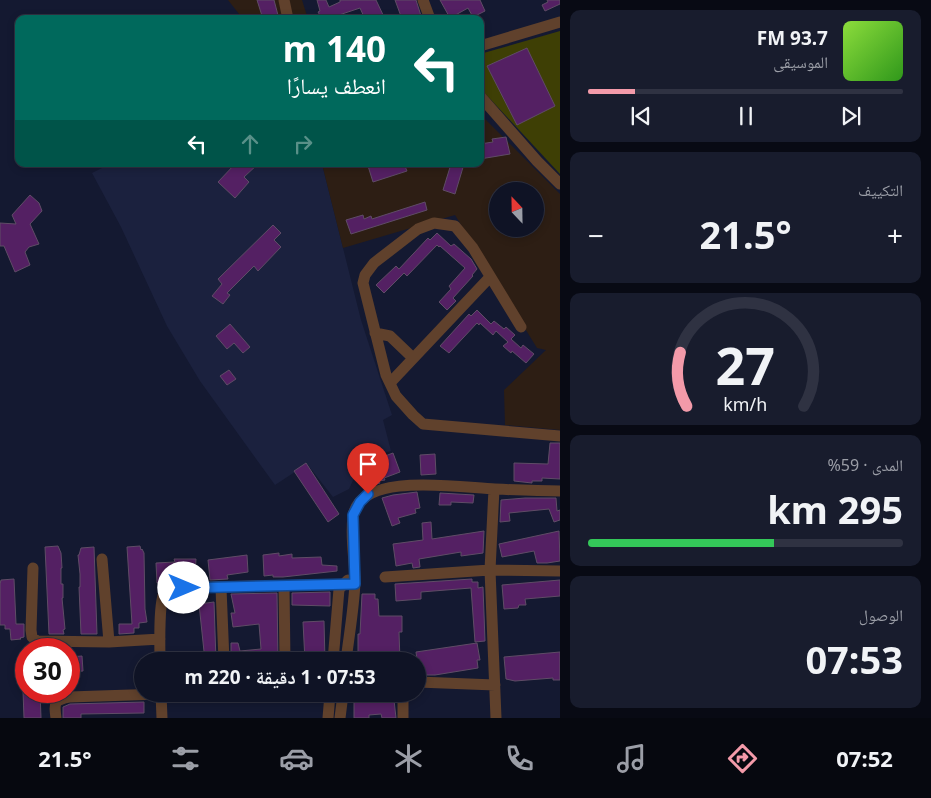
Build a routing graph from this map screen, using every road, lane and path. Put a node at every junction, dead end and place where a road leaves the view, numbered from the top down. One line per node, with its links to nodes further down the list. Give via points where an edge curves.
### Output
1 (284, 0): 3 (street)
2 (423, 0): 4 (street)
3 (287, 15)
4 (429, 15)
5 (560, 22): 6 (street)
6 (484, 45)
7 (484, 101): 8 (street)
8 (560, 184)
9 (490, 277): 10 (street); 11 (street, via 455,226 434,223 418,230 374,262 365,275 363,283); 12 (street)
10 (520, 326)
11 (375, 333): 12 (street, via 390,336); 13 (street)
12 (412, 358): 13 (street)
13 (390, 382): 14 (street, via 396,396 423,424)
14 (560, 436)
15 (494, 489): 16 (street); 19 (street); 22 (street, via 420,484 379,489 368,494 353,515)
16 (560, 491)
17 (102, 559): 26 (street)
18 (33, 568): 26 (street, via 31,630 37,642)
19 (490, 570): 20 (street); 21 (street); 33 (street)
20 (560, 571)
21 (385, 577)
22 (351, 581): 23 (street); 30 (street, via 339,589); 31 (street)
23 (284, 586): 24 (street); 29 (street)
24 (221, 588): 25 (street, via 166,588); 28 (street)
25 (160, 639): 26 (street); 27 (street)
26 (109, 642)
27 (160, 652)
28 (224, 652)
29 (285, 652)
30 (334, 652)
31 (347, 652)
32 (426, 682): 33 (street)
33 (496, 684): 44 (street)
34 (134, 695): 39 (street, via 60,699 55,706)
35 (161, 702): 40 (street)
36 (329, 702): 41 (street)
37 (342, 702): 42 (street)
38 (403, 702): 43 (street)
39 (56, 718)
40 (162, 718)
41 (328, 718)
42 (340, 718)
43 (403, 718)
44 (496, 718)

